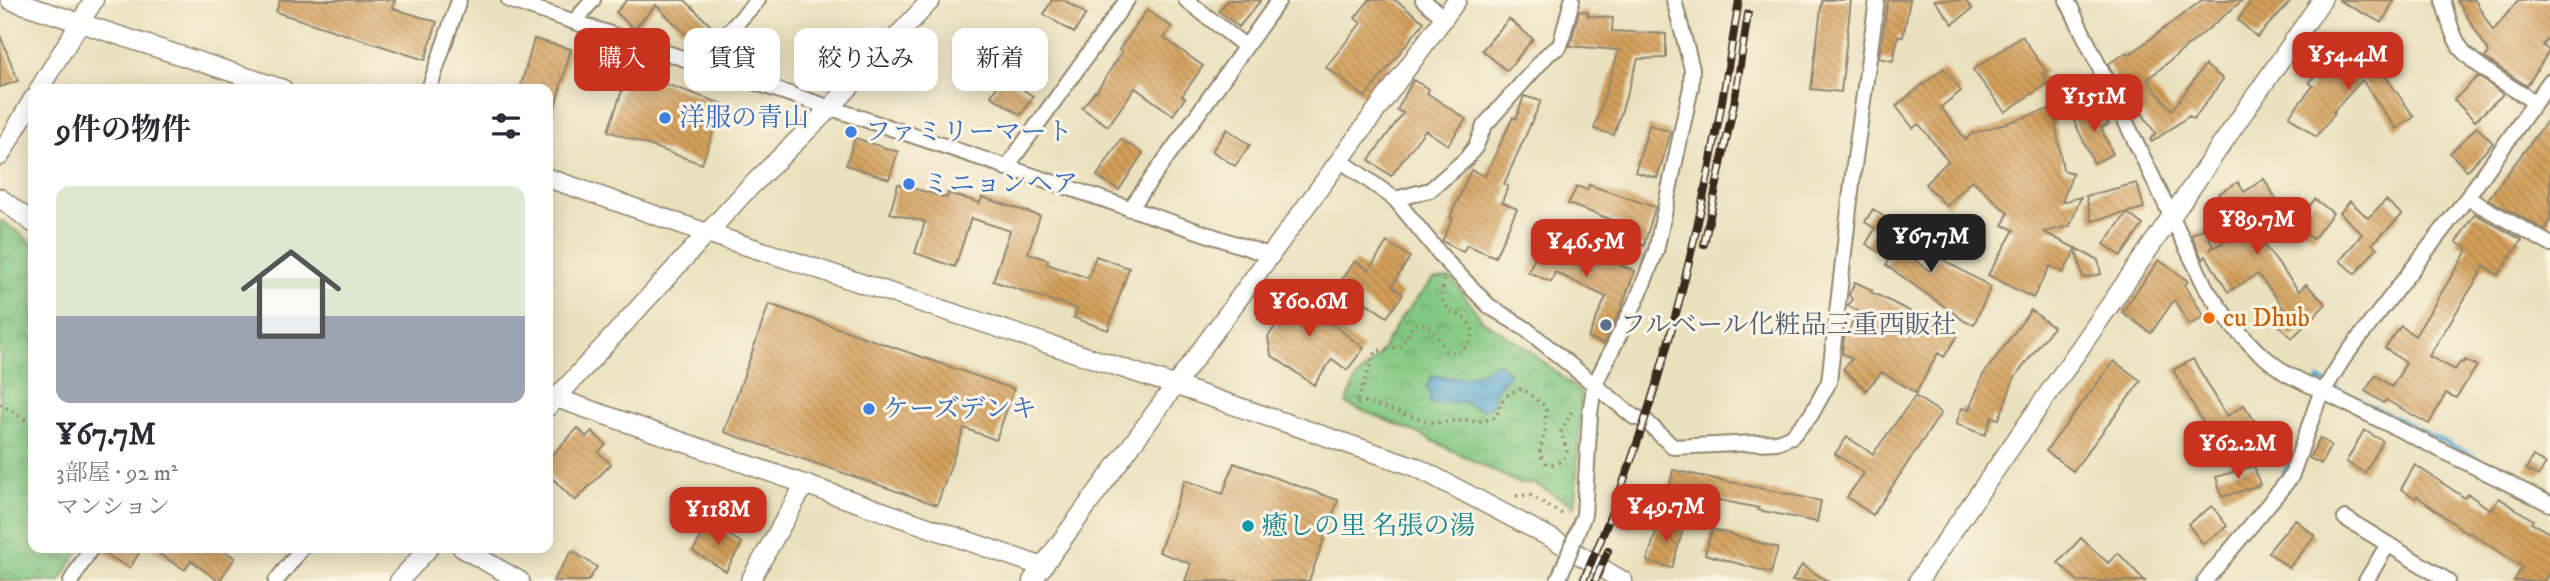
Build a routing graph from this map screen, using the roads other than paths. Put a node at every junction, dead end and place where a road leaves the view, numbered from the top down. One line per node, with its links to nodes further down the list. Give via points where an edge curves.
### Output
1 (10, 0): 21 (street)
2 (94, 0): 21 (street)
3 (458, 0): 28 (street)
4 (509, 0): 20 (street)
5 (593, 0): 20 (street)
6 (758, 0): 22 (street)
7 (931, 0): 32 (street)
8 (1127, 0): 35 (street)
9 (1279, 0): 23 (street)
10 (1423, 0): 19 (street)
11 (1457, 0): 19 (street)
12 (1572, 0): 39 (street, via 1560,46 1484,126 1466,159 1430,190)
13 (1674, 0): 47 (street, via 1692,68 1691,87 1656,251)
14 (1877, 0): 47 (street, via 1829,382 1811,415 1792,436 1777,442 1674,447 1645,420 1634,417)
15 (2067, 0): 41 (street)
16 (2322, 0): 41 (street)
17 (2443, 0): 30 (street, via 2463,50)
18 (1195, 2): 23 (street)
19 (1444, 18): 34 (street)
20 (574, 22): 24 (street)
21 (79, 24): 26 (street); 27 (street)
22 (732, 28)
23 (1245, 46): 40 (street)
24 (684, 59)
25 (2550, 81): 30 (street)
26 (42, 84)
27 (267, 84)
28 (431, 84)
29 (779, 91): 32 (street)
30 (2534, 102): 38 (street)
31 (28, 108): 33 (street)
32 (830, 108): 35 (street); 43 (street)
33 (0, 156)
34 (1340, 160): 39 (street); 45 (street)
35 (1006, 168): 40 (street)
36 (553, 180): 43 (street)
37 (0, 198): 42 (street)
38 (2467, 198): 44 (street); 48 (street)
39 (1395, 199): 47 (street, via 1489,306 1526,329)
40 (1130, 209): 45 (street)
41 (2171, 216): 48 (street, via 2207,290 2233,326 2276,366); 67 (street)
42 (28, 219)
43 (707, 233): 46 (street); 49 (street)
44 (2550, 244)
45 (1272, 256): 46 (street)
46 (1174, 385): 59 (street); 66 (street, via 1416,467)
47 (1594, 386): 65 (street, bridge, via 1584,515)
48 (2322, 386): 52 (street); 68 (street, via 2291,477)
49 (553, 401)
50 (553, 402): 51 (street)
51 (805, 484): 59 (street); 64 (street)
52 (2550, 504)
53 (2345, 518): 54 (street)
54 (2388, 544): 69 (street); 70 (street)
55 (88, 553): 60 (street)
56 (298, 553): 61 (street)
57 (424, 553): 62 (street)
58 (471, 553): 63 (street)
59 (1037, 574)
60 (71, 581)
61 (276, 581)
62 (399, 581)
63 (520, 581)
64 (750, 581)
65 (1558, 581)
66 (1623, 581)
67 (1918, 581)
68 (2205, 581)
69 (2366, 581)
70 (2448, 581)

